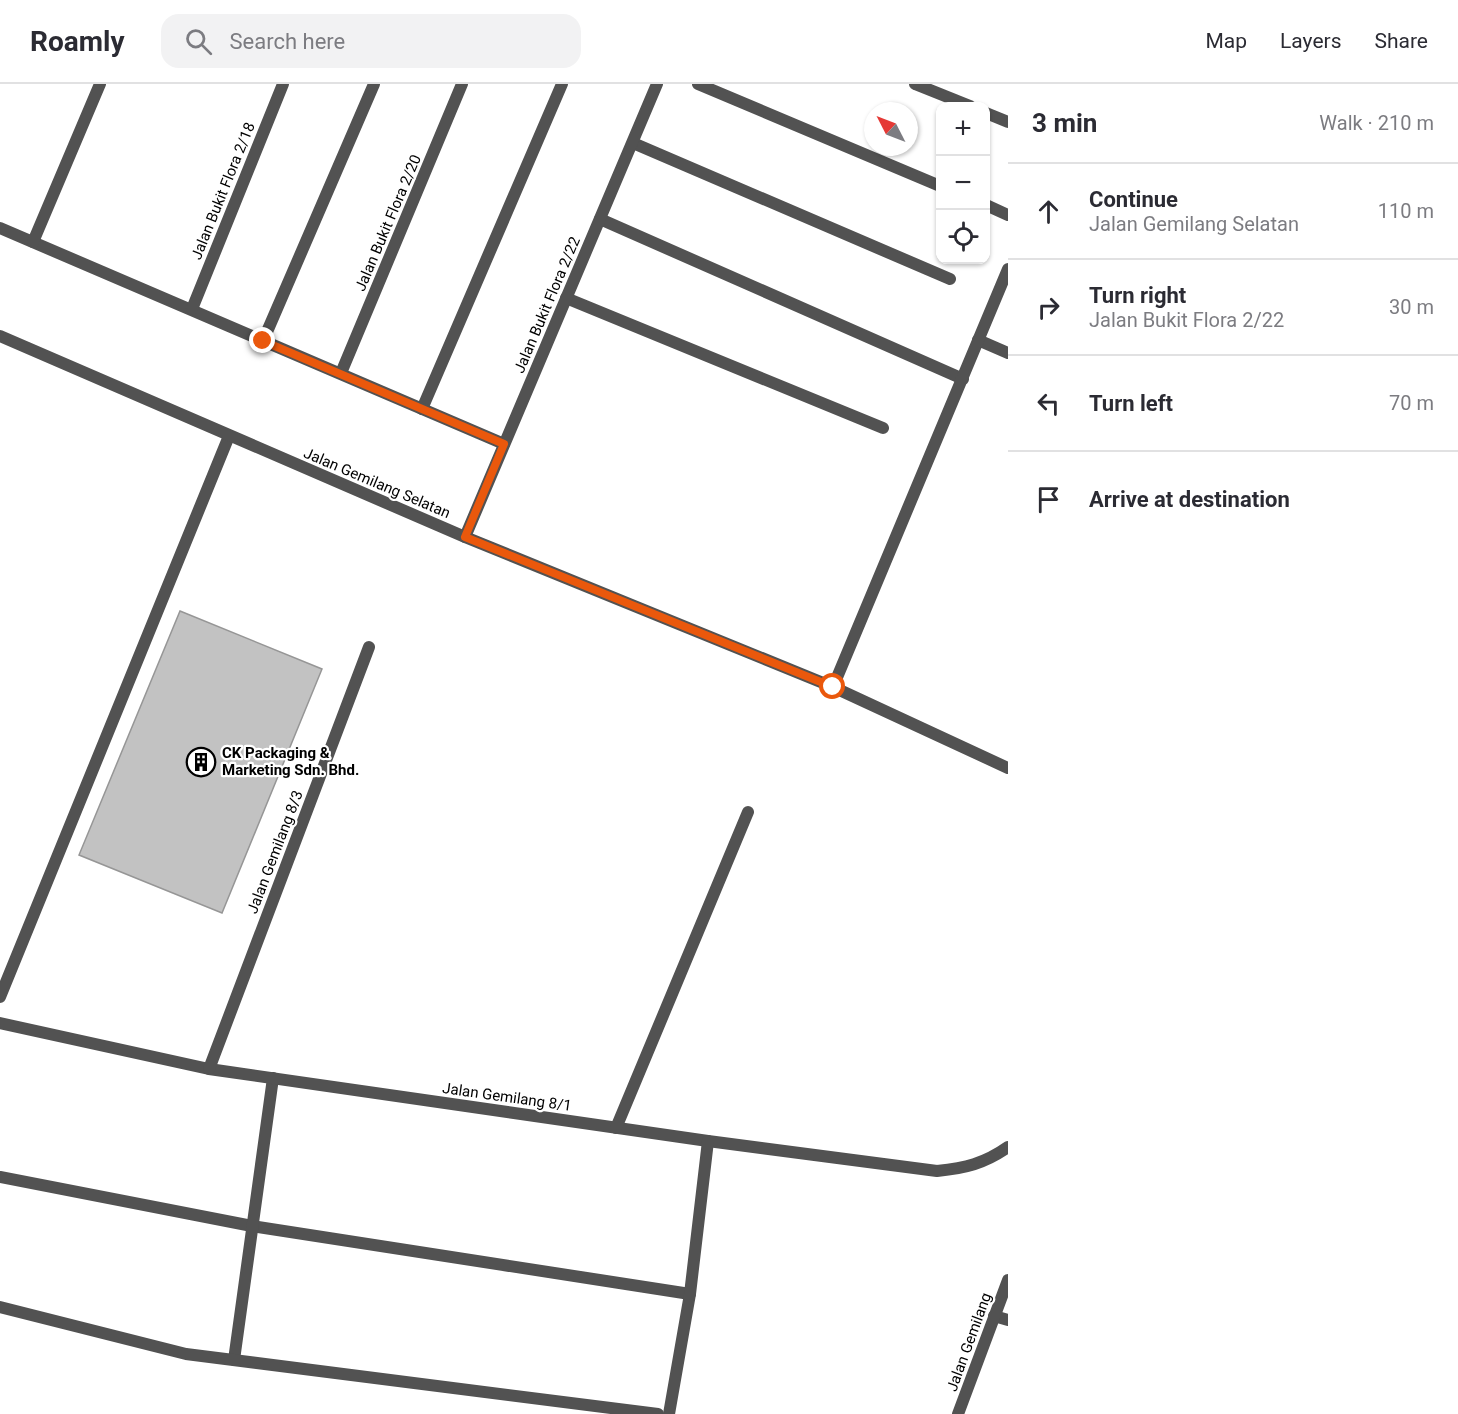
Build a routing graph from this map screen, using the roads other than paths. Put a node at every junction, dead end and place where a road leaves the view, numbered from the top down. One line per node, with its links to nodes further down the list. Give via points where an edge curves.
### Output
1 (100, 84): 18 (street)
2 (283, 84): 22 (street, Jalan Bukit Flora 2/18)
3 (374, 84): 25 (street)
4 (462, 84): 27 (street, Jalan Bukit Flora 2/20)
5 (562, 84): 29 (street)
6 (657, 84): 12 (street, Jalan Bukit Flora 2/22)
7 (699, 84): 13 (street)
8 (915, 84): 9 (street)
9 (960, 102)
10 (990, 115): 11 (street)
11 (1008, 122)
12 (633, 143): 16 (street, Jalan Bukit Flora 2/22); 20 (street)
13 (936, 184)
14 (990, 207): 15 (street)
15 (1008, 215)
16 (600, 219): 21 (street, Jalan Bukit Flora 2/22); 28 (street)
17 (0, 228): 18 (street)
18 (33, 242): 22 (street)
19 (1008, 269): 24 (street)
20 (950, 279)
21 (566, 298): 30 (street); 32 (street, Jalan Bukit Flora 2/22)
22 (192, 309): 25 (street)
23 (0, 336): 31 (street, Jalan Gemilang Selatan)
24 (978, 340): 26 (street); 28 (street)
25 (263, 341): 27 (street)
26 (1008, 353)
27 (341, 373): 29 (street)
28 (963, 379): 35 (street)
29 (422, 409): 32 (street)
30 (884, 428)
31 (230, 436): 33 (street, Jalan Gemilang Selatan); 38 (street)
32 (504, 444): 33 (street, Jalan Bukit Flora 2/22)
33 (465, 537): 35 (street, Jalan Gemilang Selatan)
34 (369, 647): 40 (street, Jalan Gemilang 8/3)
35 (833, 687): 36 (street, Jalan Gemilang Selatan)
36 (1008, 768)
37 (748, 812): 42 (street)
38 (0, 997)
39 (0, 1023): 40 (street, Jalan Gemilang 8/1)
40 (209, 1068): 41 (street, Jalan Gemilang 8/1)
41 (273, 1078): 42 (street, Jalan Gemilang 8/1); 46 (street)
42 (616, 1128): 43 (street, Jalan Gemilang 8/1)
43 (708, 1141): 44 (street, Jalan Gemilang 8/1, via 937,1171 967,1168); 48 (street)
44 (1008, 1147)
45 (0, 1177): 46 (street)
46 (252, 1226): 48 (street); 52 (street)
47 (1008, 1280): 50 (street, Jalan Gemilang)
48 (690, 1294): 54 (street)
49 (0, 1307): 52 (street, via 186,1354)
50 (994, 1316): 51 (street); 55 (street, Jalan Gemilang)
51 (1008, 1320)
52 (234, 1360): 53 (street)
53 (658, 1414)
54 (669, 1414)
55 (958, 1414)

